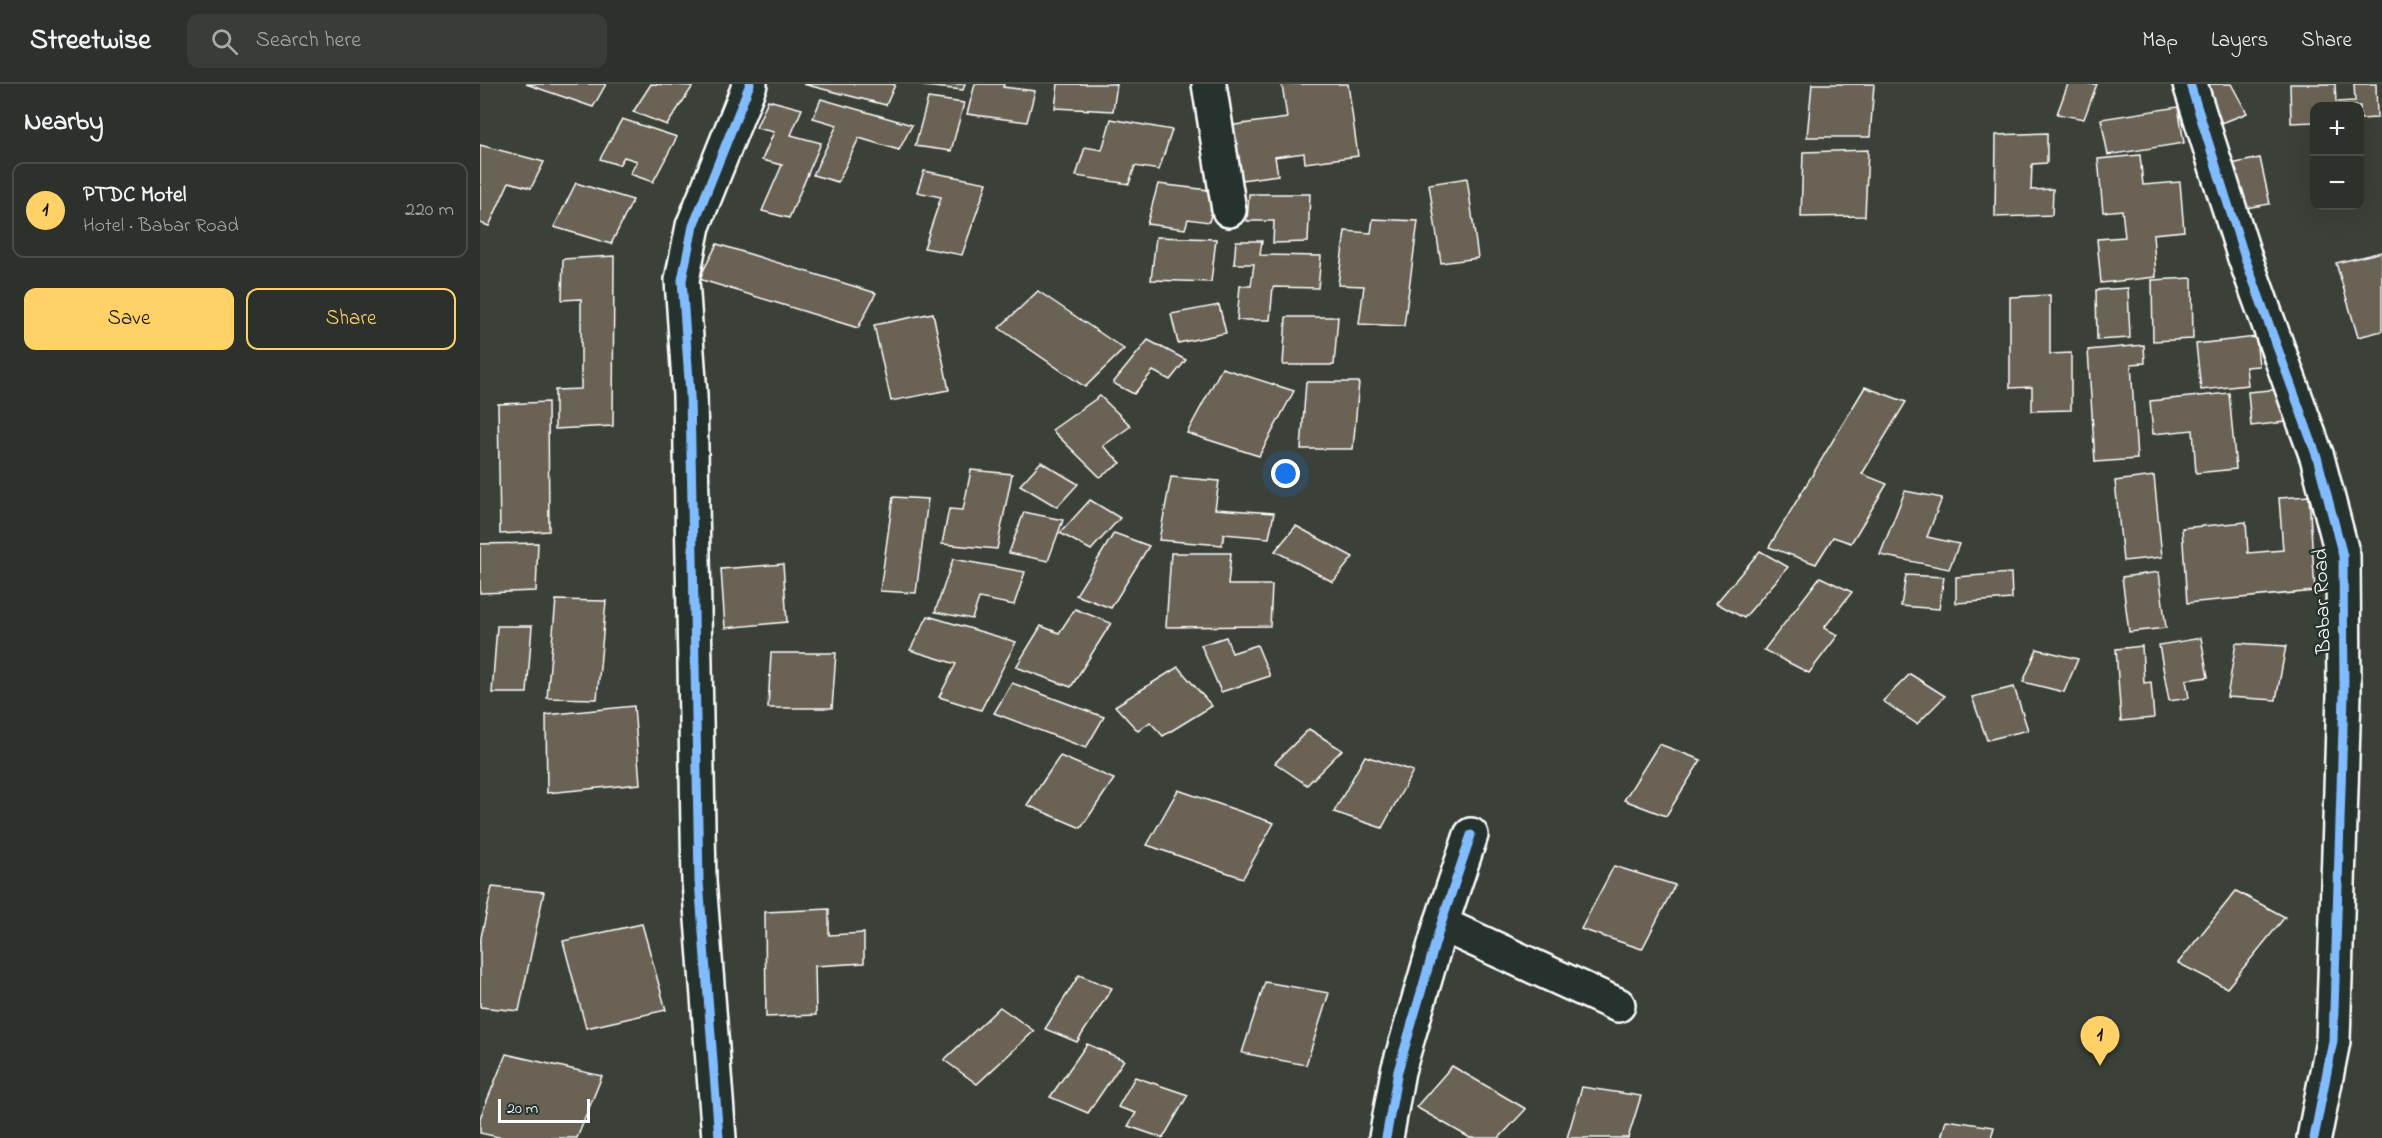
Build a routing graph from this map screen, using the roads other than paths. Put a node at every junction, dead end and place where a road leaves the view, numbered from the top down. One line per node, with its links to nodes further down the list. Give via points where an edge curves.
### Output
1 (750, 84): 8 (street, via 693,226 682,280 690,394 699,881)
2 (1209, 84): 4 (street)
3 (2190, 84): 10 (street, Babar Road, via 2245,258 2318,457 2343,556 2344,695 2332,1041)
4 (1229, 210)
5 (1472, 835): 6 (street)
6 (1441, 924): 7 (street); 9 (street, via 1398,1071)
7 (1618, 1005)
8 (719, 1138)
9 (1386, 1138)
10 (2314, 1138)

